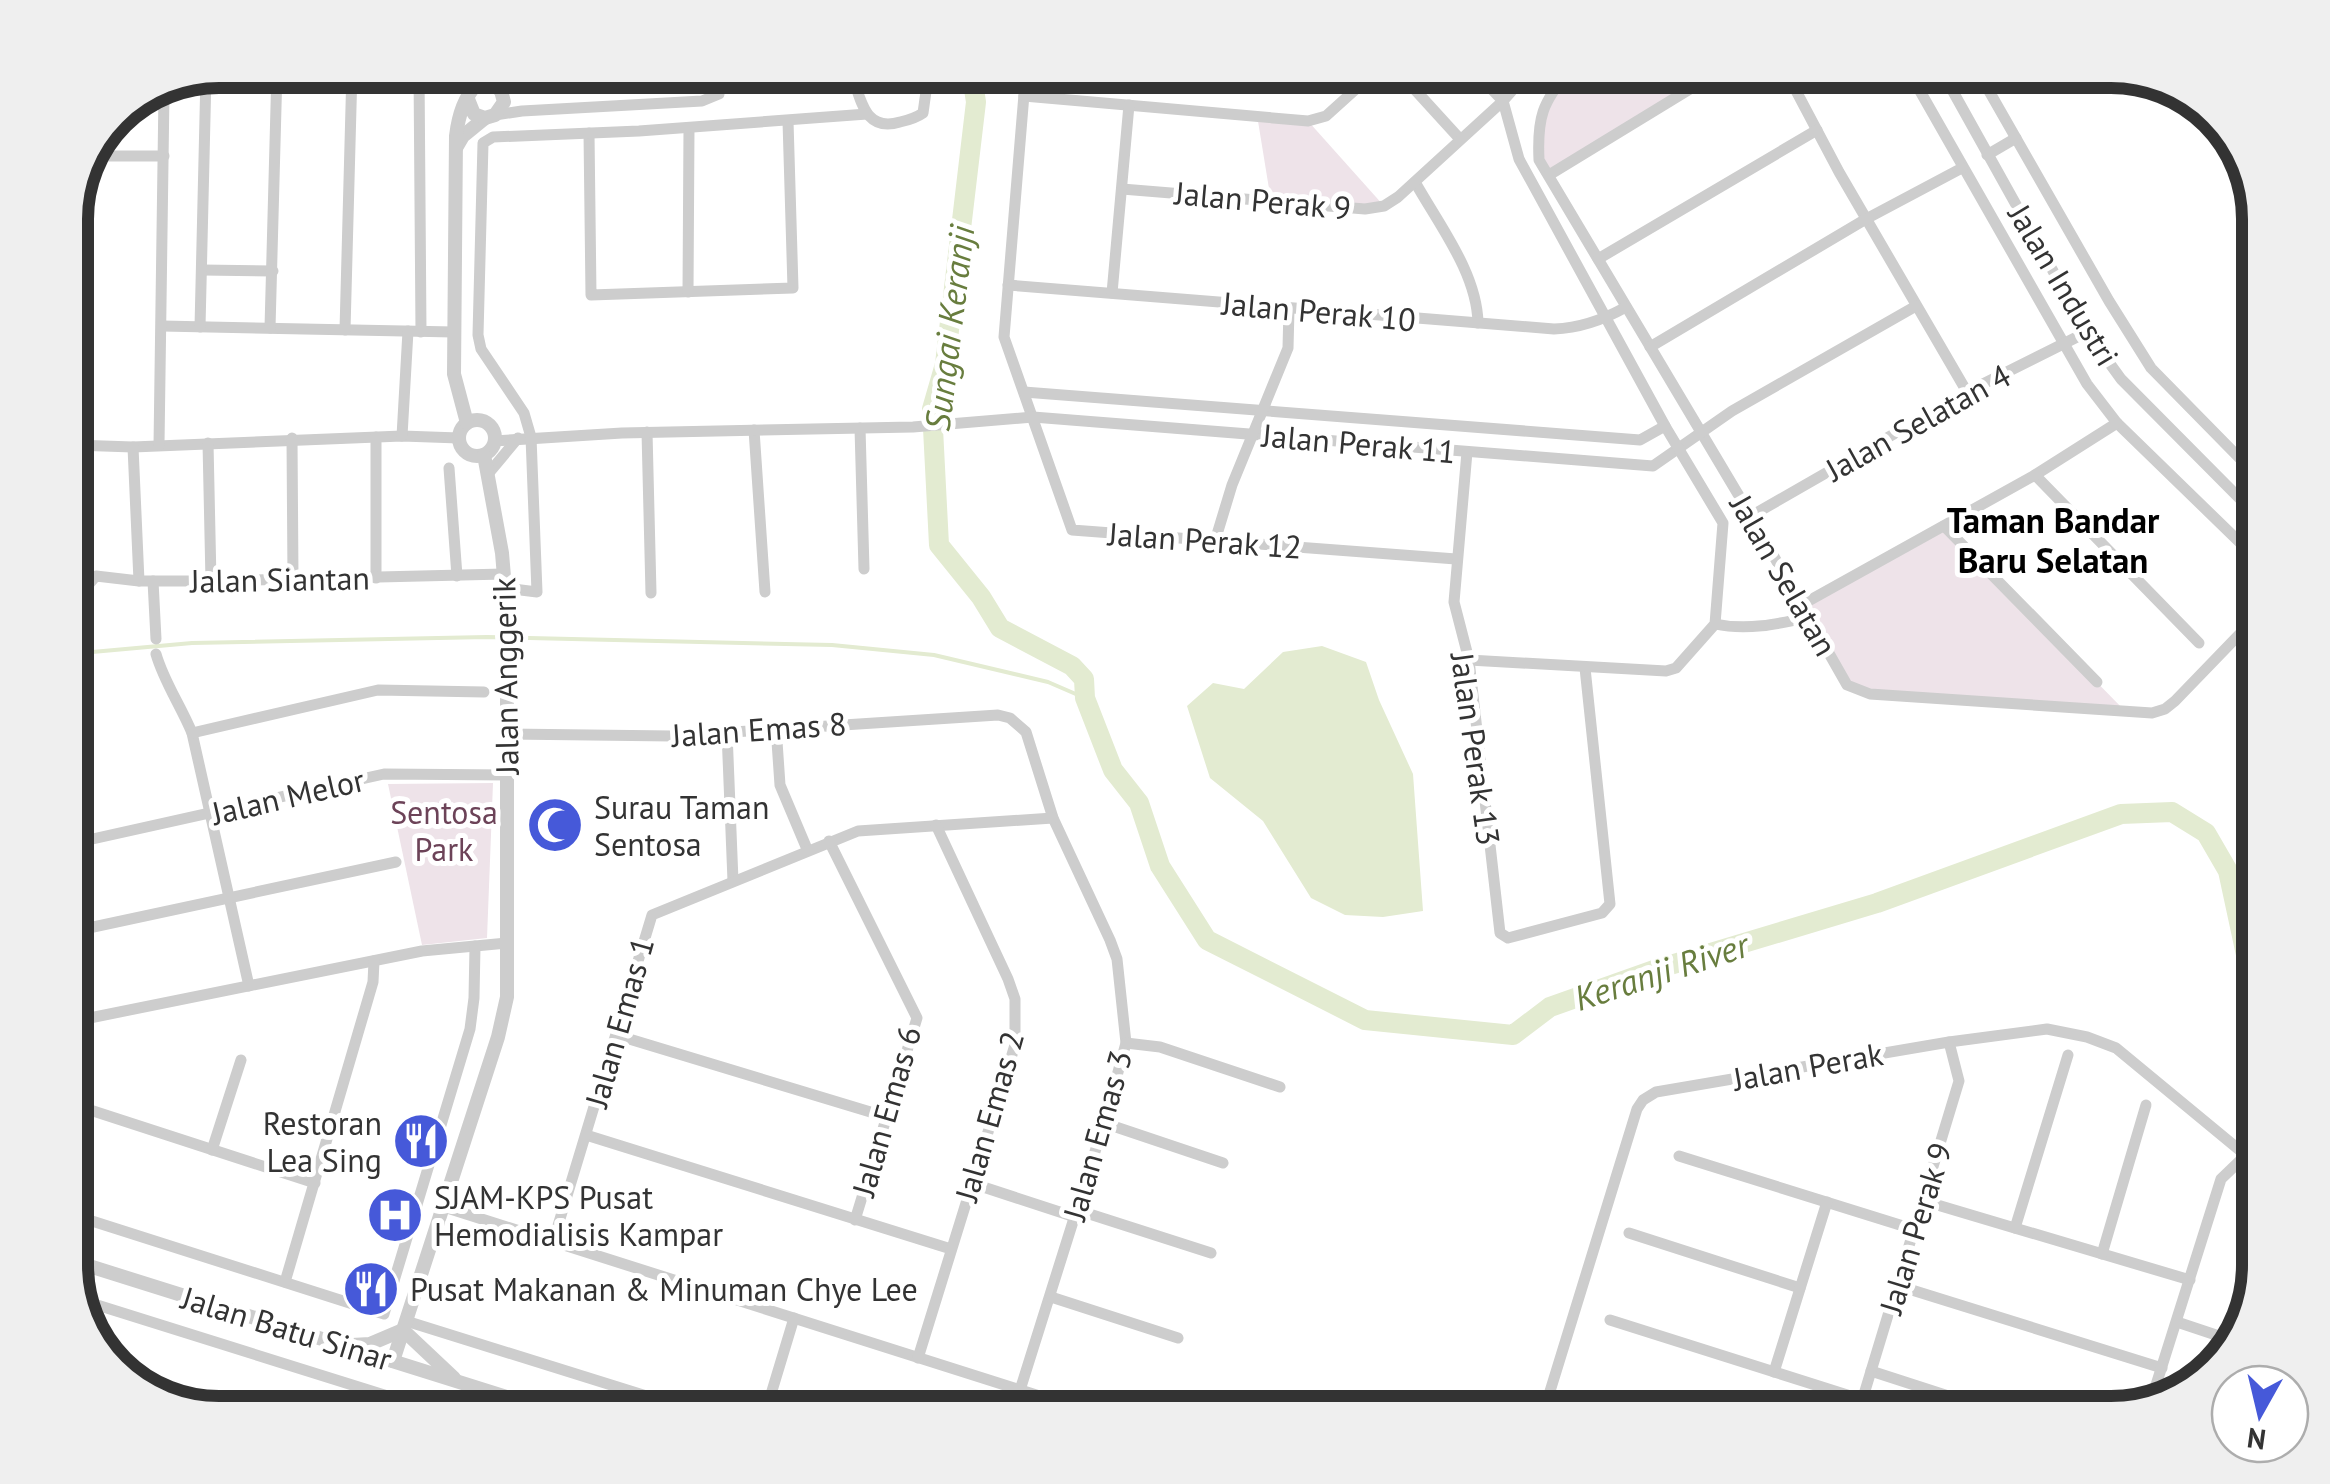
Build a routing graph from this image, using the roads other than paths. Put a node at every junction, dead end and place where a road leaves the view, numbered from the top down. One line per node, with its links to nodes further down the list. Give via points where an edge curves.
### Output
1 (277, 88): 51 (street)
2 (352, 88): 63 (street)
3 (419, 88): 64 (street)
4 (462, 88): 23 (street)
5 (477, 88): 23 (street)
6 (498, 88): 24 (street)
7 (502, 88): 24 (street)
8 (719, 88): 29 (street, via 702,102)
9 (857, 88): 30 (street)
10 (926, 88): 30 (street, via 918,117 886,126)
11 (1025, 88): 25 (street)
12 (1357, 88): 28 (street, via 1326,116 1308,120)
13 (1413, 88): 36 (street)
14 (1489, 88): 27 (street)
15 (1512, 88): 27 (street, Jalan Perak 9)
16 (1554, 88): 43 (street, Jalan Selatan, via 1538,128)
17 (1692, 88): 43 (street)
18 (1796, 88): 34 (street)
19 (1918, 88): 42 (street)
20 (1951, 88): 39 (street, Jalan Industri)
21 (1987, 88): 37 (street, Jalan Industri)
22 (206, 89): 50 (street)
23 (470, 94): 31 (street, via 474,114); 38 (street, via 458,120)
24 (502, 94): 29 (street); 31 (street, via 503,107)
25 (1024, 96): 28 (street); 52 (street)
26 (164, 99): 41 (street)
27 (1502, 102): 36 (street, Jalan Perak 9); 58 (street, via 1519,159)
28 (1129, 105): 45 (street)
29 (539, 110): 31 (street)
30 (867, 114): 32 (street)
31 (490, 117): 38 (street)
32 (788, 121): 33 (street); 53 (street, via 792,288)
33 (689, 128): 35 (street); 53 (street)
34 (1817, 130): 46 (street); 49 (street)
35 (590, 133): 48 (street, via 493,136 483,142); 53 (street, via 591,294)
36 (1459, 138): 44 (street, Jalan Perak 9)
37 (2016, 138): 39 (street); 94 (street, Jalan Industri, via 2150,368)
38 (456, 148): 47 (street)
39 (1988, 155): 66 (street, Jalan Industri)
40 (104, 156): 41 (street)
41 (164, 156): 60 (street)
42 (1962, 168): 46 (street); 67 (street)
43 (1548, 175): 49 (street, Jalan Selatan)
44 (1415, 182): 45 (street, Jalan Perak 9, via 1384,206 1365,209); 59 (street, via 1478,301)
45 (1122, 189): 54 (street)
46 (1866, 219): 55 (street); 68 (street)
47 (454, 248): 48 (street); 65 (street)
48 (481, 248): 85 (street, via 481,350 524,413)
49 (1598, 259): 56 (street, Jalan Selatan)
50 (202, 270): 51 (street); 61 (street)
51 (273, 271): 62 (street)
52 (1008, 285): 54 (street, Jalan Perak 10); 69 (street, via 1004,337)
53 (688, 292)
54 (1112, 293): 57 (street, Jalan Perak 10)
55 (1916, 306): 70 (street); 79 (street)
56 (1626, 307): 58 (street, Jalan Perak 10); 68 (street, Jalan Selatan)
57 (1289, 309): 59 (street, Jalan Perak 10); 71 (street, via 1288,348)
58 (1606, 319): 59 (street, Jalan Perak 10, via 1576,328); 75 (street)
59 (1478, 323)
60 (162, 326): 61 (street); 88 (street)
61 (200, 327): 62 (street)
62 (270, 328): 63 (street)
63 (345, 330): 64 (street)
64 (415, 332): 65 (street); 81 (street)
65 (454, 332): 74 (street, via 454,374)
66 (2086, 332): 67 (street, Jalan Selatan 4); 98 (street, Jalan Industri, via 2121,380)
67 (2061, 343): 70 (street, Jalan Selatan 4); 73 (street)
68 (1650, 347): 79 (street, Jalan Selatan)
69 (1024, 392): 71 (street, Jalan Perak 11); 72 (street)
70 (1967, 392): 99 (street, Jalan Selatan 4)
71 (1264, 412): 75 (street, Jalan Perak 11, via 1640,440); 80 (street)
72 (1033, 418): 76 (street, Jalan Perak 11); 80 (street, Jalan Perak 11); 101 (street, Jalan Perak 12, via 1072,530)
73 (2117, 423): 97 (street); 102 (street)
74 (467, 424): 84 (street); 86 (street, via 483,422)
75 (1666, 426): 91 (street)
76 (860, 428): 77 (street, Jalan Perak 11); 104 (street)
77 (754, 430): 78 (street, Jalan Perak 11); 113 (street)
78 (647, 432): 85 (street, Jalan Perak 11); 114 (street)
79 (1701, 433): 91 (street); 99 (street, Jalan Selatan)
80 (1253, 434): 92 (street, Jalan Perak 11); 101 (street)
81 (402, 436): 82 (street); 84 (street)
82 (376, 437): 83 (street); 106 (street)
83 (292, 438): 87 (street); 107 (street)
84 (459, 438): 93 (street, via 466,453)
85 (524, 438): 86 (street, Jalan Perak 11); 96 (street); 111 (street, Jalan Siantan, via 537,592)
86 (494, 441): 93 (street)
87 (208, 443): 88 (street); 110 (street)
88 (159, 445): 89 (street)
89 (133, 447): 90 (street); 108 (street)
90 (88, 448)
91 (1680, 450): 92 (street, Jalan Perak 11, via 1653,466); 117 (street, via 1723,523)
92 (1467, 452): 103 (street, Jalan Perak 13)
93 (484, 455): 96 (street, Jalan Anggerik)
94 (2242, 461)
95 (449, 468): 105 (street)
96 (488, 474): 111 (street, Jalan Anggerik)
97 (2035, 475): 100 (street); 120 (street)
98 (2242, 502)
99 (1751, 516): 115 (street, Jalan Selatan)
100 (1944, 526): 115 (street); 124 (street)
101 (1215, 541): 103 (street, Jalan Perak 12)
102 (2242, 545)
103 (1456, 559): 122 (street, Jalan Perak 13, via 1454,602)
104 (864, 570)
105 (457, 576): 106 (street, Jalan Siantan); 111 (street, Jalan Siantan)
106 (376, 578): 107 (street, Jalan Siantan)
107 (294, 579): 110 (street, Jalan Siantan)
108 (139, 581): 109 (street, Jalan Siantan); 112 (street, Jalan Siantan, via 96,576)
109 (153, 581): 110 (street, Jalan Siantan); 119 (street)
110 (211, 581)
111 (504, 581): 130 (street, Jalan Anggerik)
112 (88, 585)
113 (765, 592)
114 (652, 593)
115 (1803, 604): 116 (street, Jalan Selatan)
116 (1810, 617): 117 (street, via 1768,627); 118 (street, Jalan Selatan, via 1847,685 1870,694 2152,713 2165,710)
117 (1715, 624): 123 (street, via 1676,668)
118 (2242, 632)
119 (156, 639)
120 (2200, 644)
121 (156, 654): 129 (street)
122 (1468, 660): 123 (street); 123 (street, Jalan Perak 13, via 1500,932 1508,938 1610,904)
123 (1586, 668)
124 (2097, 682)
125 (484, 692): 129 (street, via 378,690)
126 (1010, 718): 127 (street, Jalan Emas 8); 133 (street, Jalan Emas 3, via 1026,732)
127 (776, 727): 128 (street, Jalan Emas 8); 137 (street, via 780,784)
128 (727, 732): 130 (street, Jalan Emas 8); 139 (street)
129 (192, 734): 132 (street)
130 (508, 734): 131 (street, Jalan Anggerik)
131 (508, 776): 132 (street, Jalan Melor, via 384,774); 142 (street, Jalan Anggerik)
132 (212, 813): 135 (street, Jalan Melor); 140 (street)
133 (1053, 818): 134 (street, Jalan Emas 1); 149 (street, Jalan Emas 3, via 1116,959)
134 (936, 825): 136 (street, Jalan Emas 1, via 858,831); 165 (street, Jalan Emas 2, via 1015,1000 1015,1045)
135 (88, 840)
136 (829, 841): 137 (street, Jalan Emas 1); 155 (street, Jalan Emas 6, via 917,1018)
137 (808, 849): 139 (street, Jalan Emas 1)
138 (396, 862): 140 (street)
139 (733, 881): 147 (street, Jalan Emas 1, via 652,915)
140 (230, 898): 141 (street); 145 (street)
141 (88, 928)
142 (506, 942): 143 (street); 164 (street, Jalan Anggerik, via 498,1037)
143 (475, 946): 144 (street); 161 (street, via 470,1028)
144 (374, 960): 145 (street); 166 (street)
145 (249, 986): 146 (street)
146 (88, 1018)
147 (616, 1035): 155 (street); 157 (street, Jalan Emas 1)
148 (1950, 1042): 159 (street, Jalan Perak, via 2047,1029 2087,1036 2116,1048); 168 (street, Jalan Perak 9, via 1959,1081); 207 (street, Jalan Perak, via 1656,1092 1643,1100)
149 (1126, 1043): 152 (street, via 1160,1047); 156 (street, Jalan Emas 3)
150 (2068, 1055): 173 (street)
151 (242, 1060): 158 (street)
152 (1280, 1087)
153 (2146, 1105): 179 (street)
154 (88, 1109): 158 (street)
155 (886, 1117): 172 (street, Jalan Emas 6)
156 (1104, 1123): 163 (street); 170 (street, Jalan Emas 3)
157 (586, 1134): 172 (street); 176 (street, Jalan Emas 1)
158 (212, 1150): 166 (street)
159 (2242, 1152)
160 (1679, 1156): 167 (street)
161 (432, 1159): 164 (street); 182 (street, via 384,1314)
162 (2242, 1159): 181 (street, via 2222,1179)
163 (1223, 1162)
164 (457, 1167): 169 (street, Jalan Anggerik)
165 (971, 1183): 170 (street); 177 (street, Jalan Emas 2)
166 (315, 1184): 182 (street)
167 (1827, 1202): 174 (street); 184 (street)
168 (1924, 1202): 173 (street); 174 (street, Jalan Perak 9)
169 (444, 1208): 176 (street); 190 (street, Jalan Anggerik)
170 (1076, 1213): 178 (street); 185 (street, Jalan Emas 3)
171 (88, 1220): 182 (street)
172 (855, 1220): 177 (street)
173 (2015, 1228): 179 (street)
174 (1916, 1230): 183 (street, Jalan Perak 9)
175 (1629, 1233): 184 (street)
176 (552, 1242): 187 (street)
177 (950, 1249): 194 (street, Jalan Emas 2)
178 (1211, 1252)
179 (2102, 1254): 181 (street)
180 (88, 1266): 193 (street, Jalan Batu Sinar)
181 (2190, 1280): 189 (street)
182 (285, 1282)
183 (1898, 1286): 196 (street); 197 (street, Jalan Perak 9)
184 (1800, 1288): 198 (street)
185 (1051, 1297): 192 (street); 200 (street, Jalan Emas 3)
186 (94, 1305): 202 (street)
187 (794, 1318): 194 (street); 205 (street)
188 (1610, 1320): 198 (street)
189 (2176, 1322): 191 (street); 196 (street)
190 (405, 1326): 193 (street, via 370,1344); 195 (street, Jalan Anggerik); 199 (street); 204 (street)
191 (2221, 1337)
192 (1178, 1338)
193 (344, 1346): 195 (street, Jalan Batu Sinar)
194 (918, 1358): 200 (street)
195 (393, 1361): 199 (street, Jalan Batu Sinar)
196 (2162, 1368): 201 (street)
197 (1871, 1371): 209 (street, Jalan Perak 9); 210 (street)
198 (1774, 1372): 208 (street)
199 (458, 1382): 203 (street, Jalan Batu Sinar)
200 (1020, 1390): 206 (street)
201 (2155, 1390)
202 (387, 1396)
203 (504, 1396)
204 (643, 1396)
205 (770, 1396)
206 (1039, 1396)
207 (1548, 1396)
208 (1850, 1396)
209 (1864, 1396)
210 (1948, 1396)

